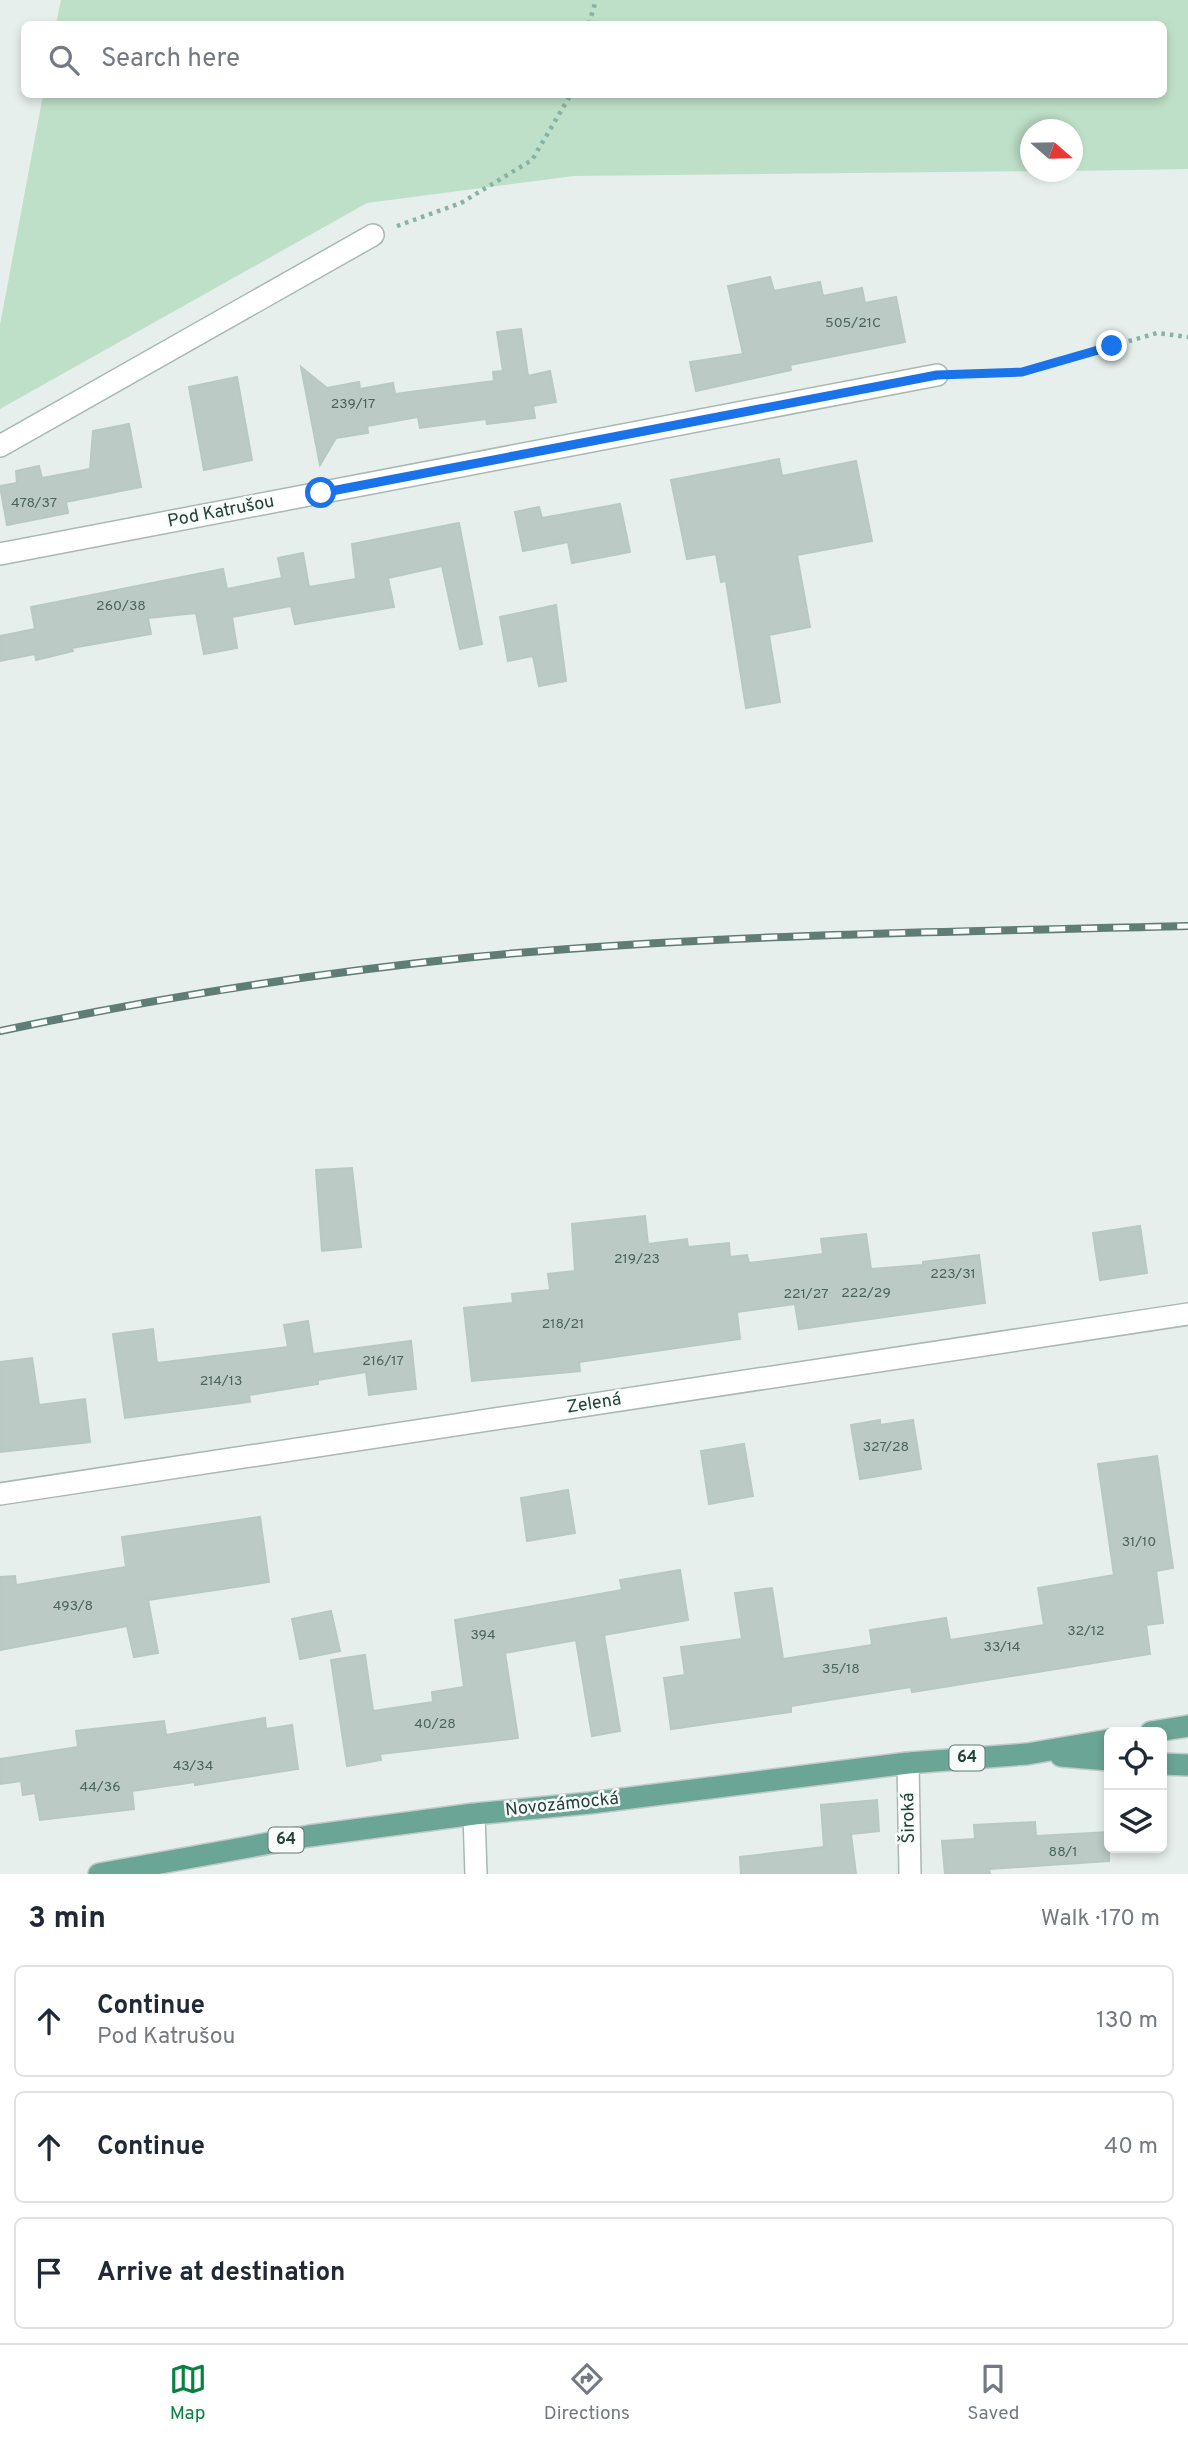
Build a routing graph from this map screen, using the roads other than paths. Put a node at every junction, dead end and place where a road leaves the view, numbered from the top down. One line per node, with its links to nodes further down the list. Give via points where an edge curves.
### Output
1 (373, 235): 3 (street)
2 (937, 375): 4 (street, Pod Katrušou)
3 (0, 446)
4 (0, 554)
5 (1188, 1314): 6 (street, Zelená)
6 (0, 1494)
7 (1188, 1726): 8 (main road)
8 (1167, 1729)
9 (1104, 1741): 10 (main road, Novozámocká / 64)
10 (1027, 1754): 11 (main road, Novozámocká / 64); 12 (main road, Novozámocká / 64)
11 (1104, 1760)
12 (908, 1763): 15 (main road, Novozámocká / 64); 18 (street, Široká)
13 (1167, 1763): 14 (main road)
14 (1188, 1765)
15 (474, 1814): 16 (main road, Novozámocká / 64, via 233,1848); 17 (street)
16 (99, 1874)
17 (476, 1874)
18 (910, 1874)

